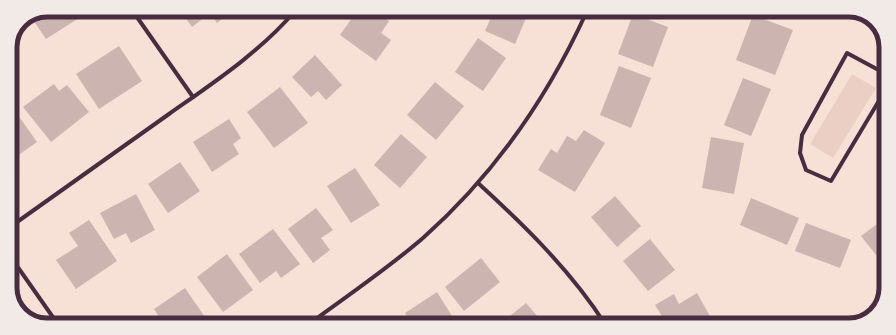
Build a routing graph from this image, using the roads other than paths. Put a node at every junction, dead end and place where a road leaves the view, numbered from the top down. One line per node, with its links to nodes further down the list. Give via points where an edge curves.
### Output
1 (137, 17): 5 (street)
2 (290, 17): 5 (street, via 254,52)
3 (584, 17): 7 (street, via 548,88 513,139)
4 (879, 70): 6 (street, via 847,53 802,135 800,153 806,170 831,181)
5 (193, 97): 8 (street)
6 (879, 101)
7 (478, 183): 11 (street, via 453,210 407,251); 12 (street, via 548,251)
8 (17, 221)
9 (17, 266): 10 (street)
10 (53, 318)
11 (317, 318)
12 (601, 318)

